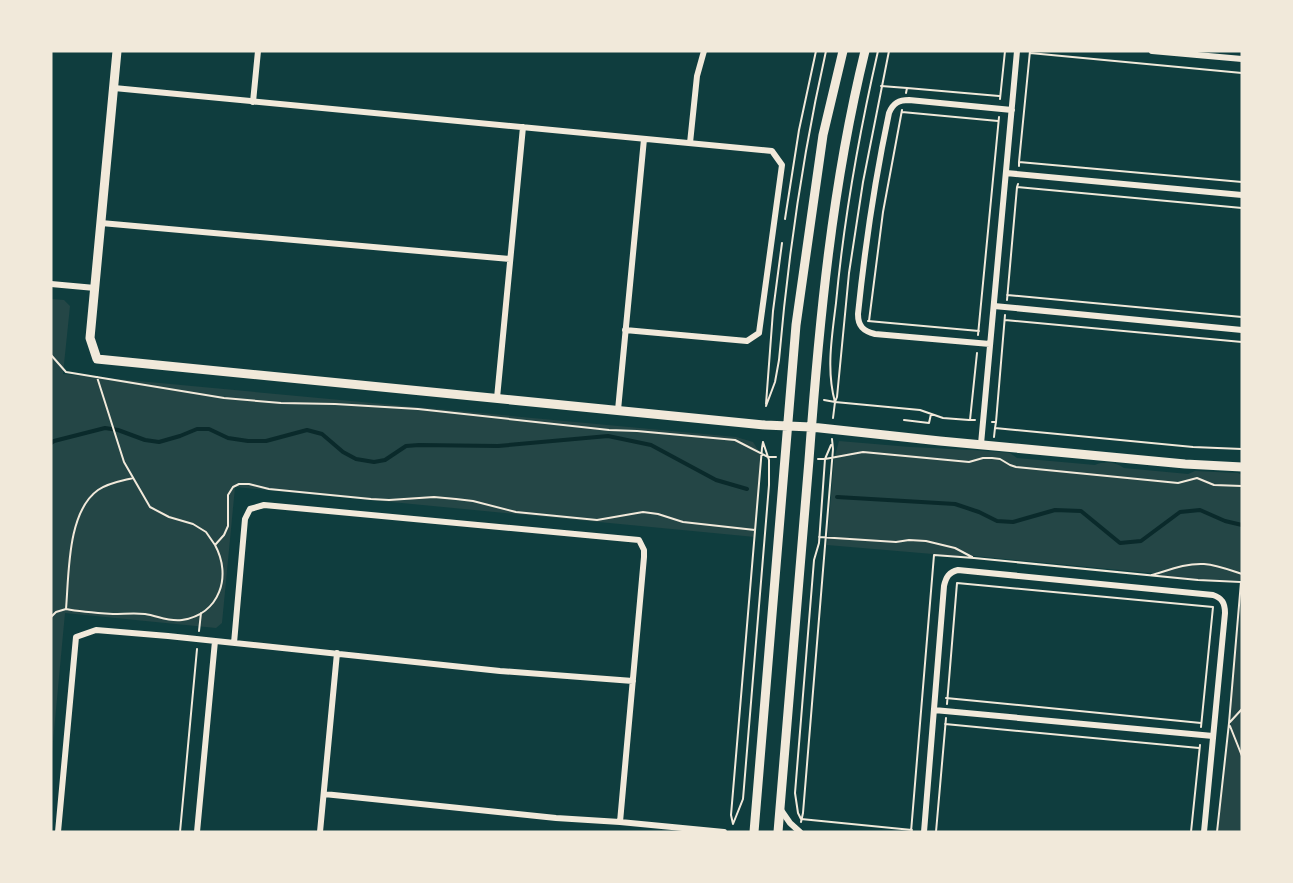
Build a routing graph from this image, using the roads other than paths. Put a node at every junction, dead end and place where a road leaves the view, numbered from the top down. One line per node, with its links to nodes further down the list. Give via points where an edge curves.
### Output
1 (117, 51): 9 (street)
2 (258, 51): 10 (street)
3 (704, 51): 14 (street, via 697,76)
4 (843, 51): 27 (street, via 823,135 796,326)
5 (865, 51): 28 (street, via 831,233)
6 (1017, 51): 11 (street)
7 (1152, 51): 8 (street)
8 (1242, 59)
9 (114, 88): 10 (street); 17 (street)
10 (253, 102): 12 (street)
11 (1012, 110): 15 (street); 24 (street, via 904,100 892,106 867,236 858,320 861,328 875,334)
12 (523, 127): 13 (street); 18 (street)
13 (644, 139): 14 (street); 22 (street)
14 (690, 143): 22 (street, via 772,151 782,165 759,333 747,341)
15 (1006, 173): 16 (street); 21 (street)
16 (1242, 195)
17 (101, 223): 18 (street); 20 (street)
18 (510, 259): 25 (street)
19 (51, 284): 20 (street)
20 (95, 288): 25 (street, via 90,338 97,359)
21 (994, 306): 23 (street); 24 (street)
22 (625, 330): 26 (street)
23 (1242, 330)
24 (990, 344): 29 (street)
25 (497, 398): 26 (street)
26 (618, 410): 27 (street)
27 (788, 426): 28 (street); 44 (street)
28 (811, 427): 29 (street); 38 (street)
29 (981, 444): 30 (street)
30 (1242, 467)
31 (215, 641): 32 (street); 40 (street, via 96,630 76,638); 41 (street)
32 (234, 643): 33 (street); 34 (street, via 245,519 250,509 264,506 639,540 645,558)
33 (337, 653): 34 (street); 37 (street)
34 (633, 681): 39 (street)
35 (934, 710): 36 (street); 36 (street, via 944,586 948,576 962,570 1220,597 1225,607); 47 (street)
36 (1213, 736): 48 (street)
37 (324, 794): 39 (street); 42 (street)
38 (780, 807): 45 (street); 46 (street)
39 (620, 822): 43 (street)
40 (58, 832)
41 (196, 832)
42 (320, 832)
43 (724, 832)
44 (754, 832)
45 (778, 832)
46 (800, 832)
47 (924, 832)
48 (1204, 832)

